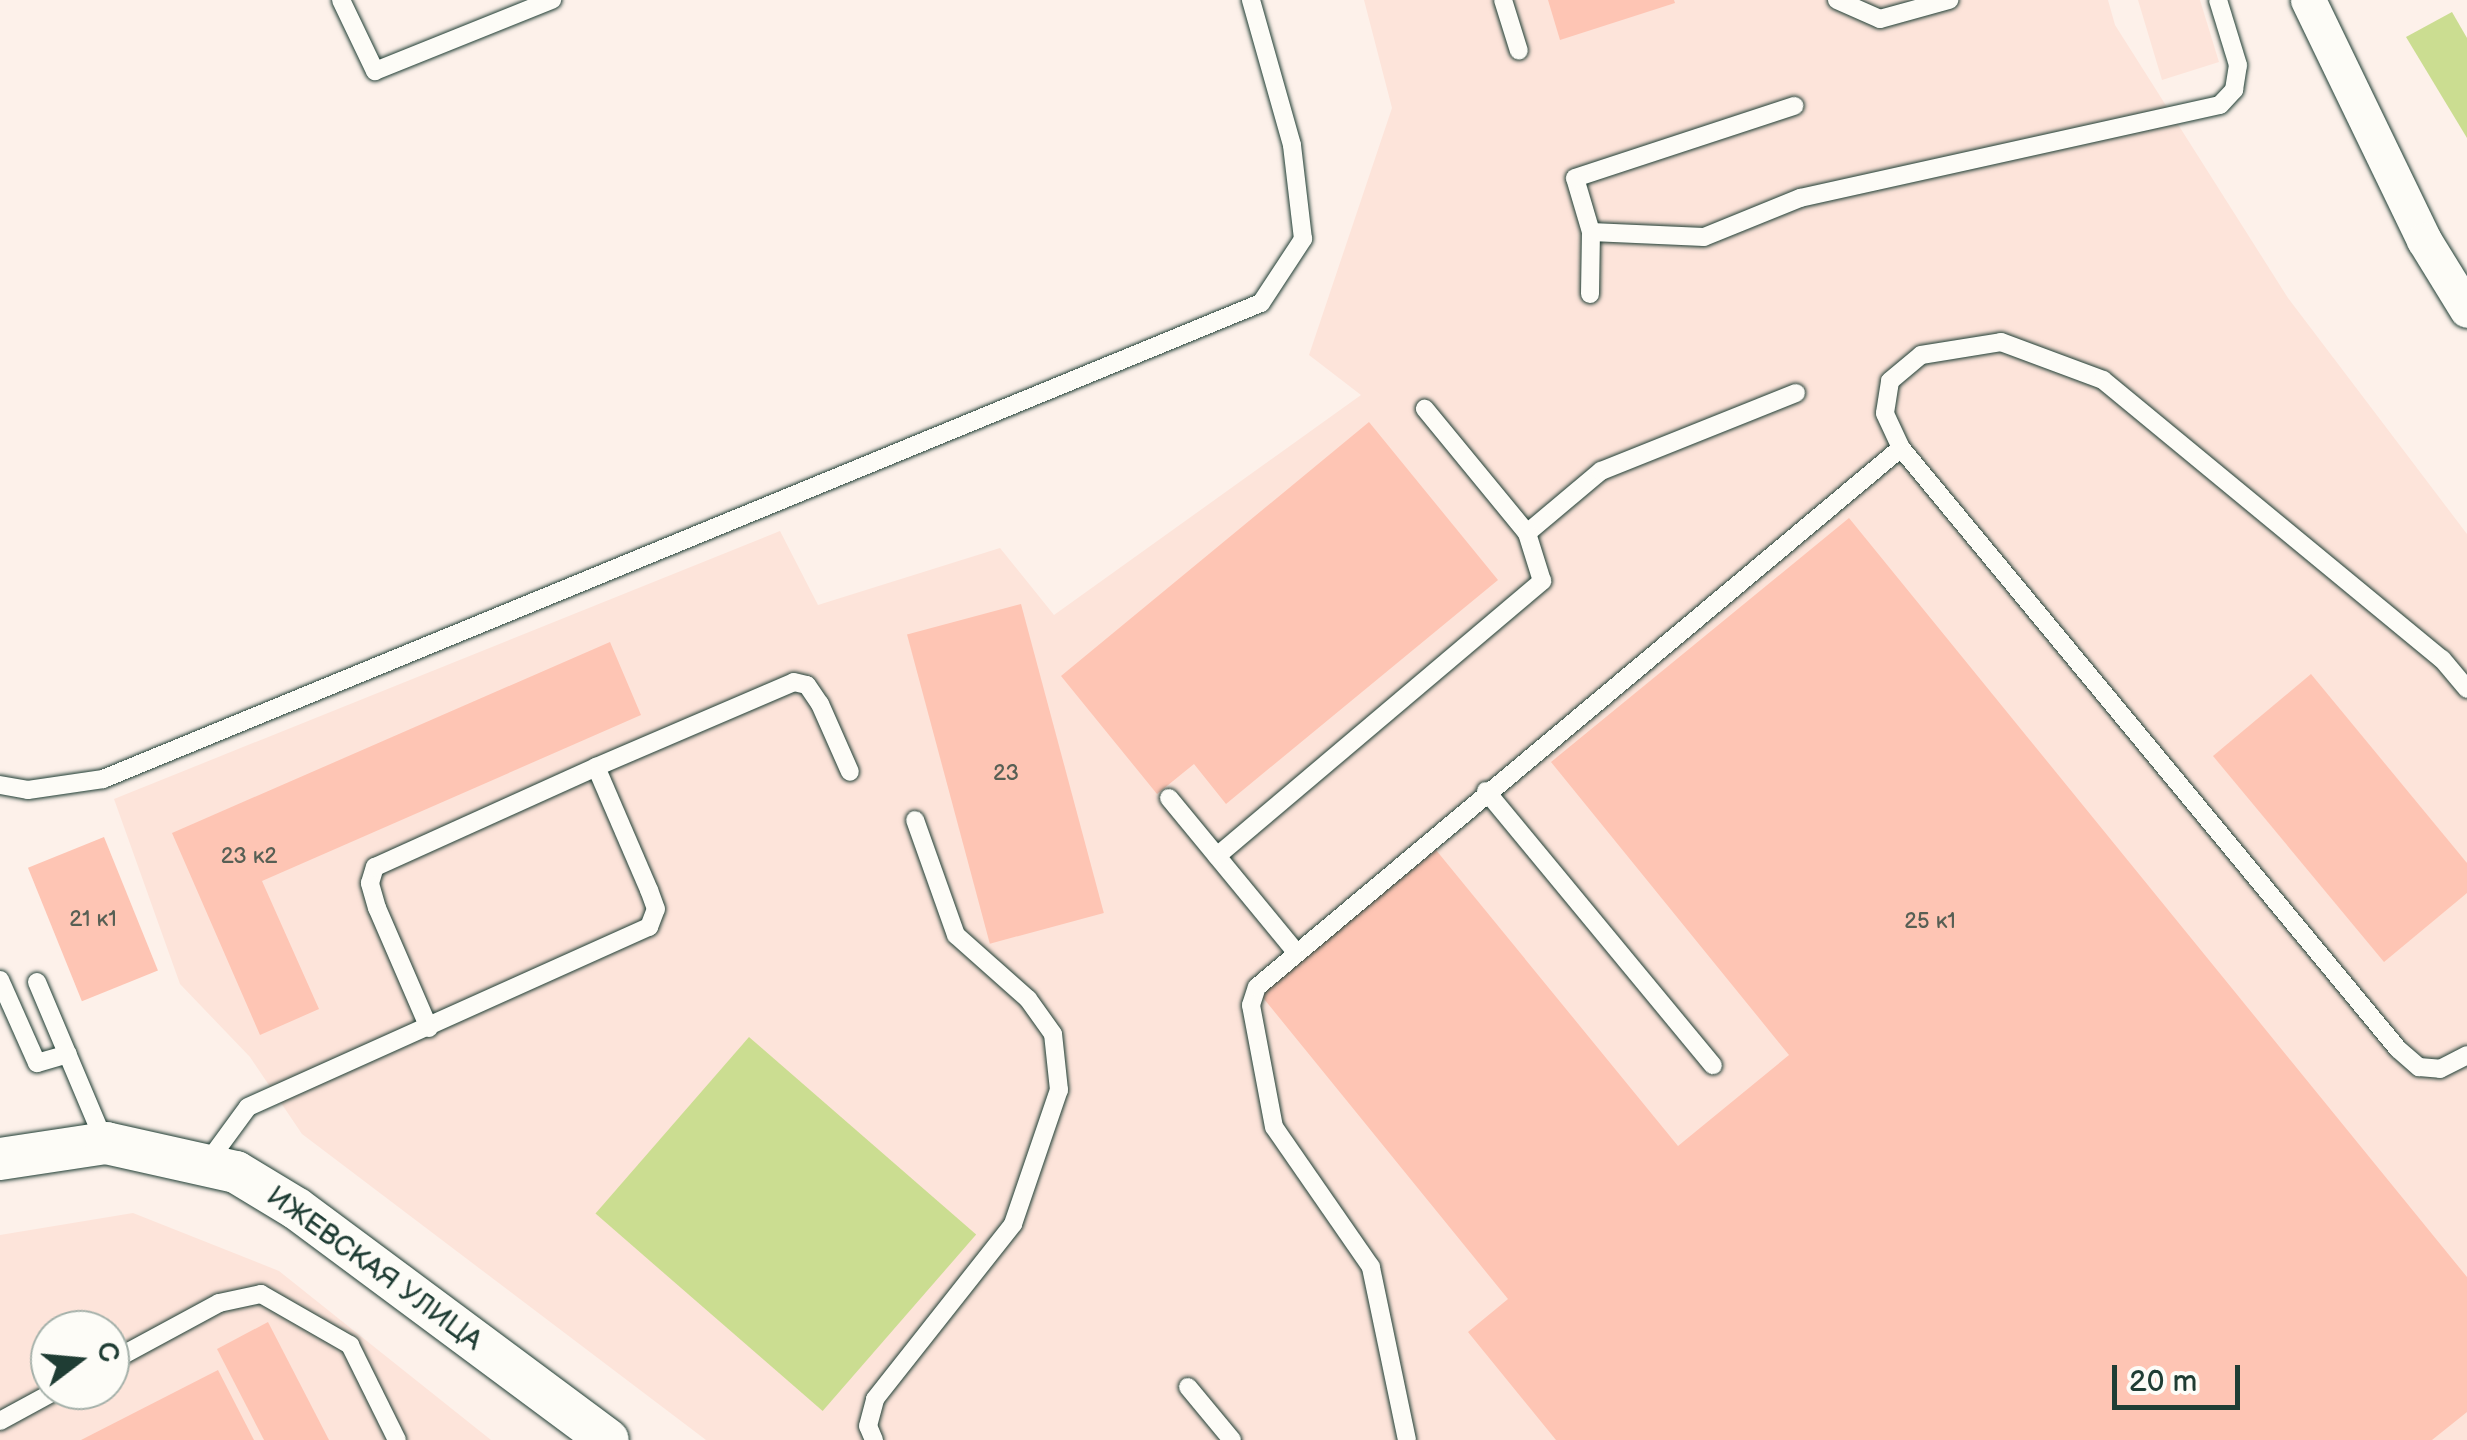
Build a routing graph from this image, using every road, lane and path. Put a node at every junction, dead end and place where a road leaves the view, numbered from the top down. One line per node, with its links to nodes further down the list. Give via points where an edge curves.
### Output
1 (341, 0): 2 (lane, via 375,71)
2 (552, 0)
3 (1251, 0): 21 (lane, via 1292,145 1303,239 1261,303 103,779 28,790)
4 (1503, 0): 9 (lane)
5 (1837, 0): 6 (lane, via 1880,19)
6 (1950, 0)
7 (2218, 0): 11 (lane, via 2238,65 2234,90 2210,109 1800,198 1704,237)
8 (2308, 0): 13 (street, via 2424,240)
9 (1519, 51)
10 (1794, 106): 11 (lane, via 1575,178)
11 (1590, 232): 12 (lane)
12 (1590, 294)
13 (2467, 310)
14 (1796, 393): 17 (lane, via 1601,471)
15 (1425, 409): 17 (lane)
16 (1901, 448): 18 (lane, via 1885,413 1890,381 1921,356 2001,342 2103,380 2442,658); 22 (lane); 32 (lane, via 2398,1049 2419,1067 2440,1069)
17 (1528, 533): 25 (lane, via 1542,581 1522,604)
18 (2467, 689)
19 (596, 766): 20 (lane, via 794,682 806,684 820,704); 30 (lane, via 652,899 649,927); 30 (lane, via 375,867 370,884 377,908)
20 (850, 772)
21 (0, 784)
22 (1486, 791): 26 (lane); 33 (lane)
23 (1169, 798): 25 (lane)
24 (915, 820): 43 (lane, via 956,935 1028,999 1053,1034 1059,1090 1013,1224 875,1400 868,1426)
25 (1217, 856): 26 (lane)
26 (1295, 951): 45 (lane, via 1257,987 1251,1005 1267,1099 1285,1153 1371,1268)
27 (0, 980): 29 (lane)
28 (38, 982): 31 (lane)
29 (6, 1012): 31 (lane, via 36,1064)
30 (429, 1028): 36 (lane, via 248,1107)
31 (68, 1054): 34 (lane)
32 (2467, 1054)
33 (1713, 1065)
34 (106, 1143): 35 (street, ИЖЕВСКАЯ УЛИЦА); 36 (street, ИЖЕВСКАЯ УЛИЦА)
35 (0, 1159)
36 (206, 1163): 42 (street, ИЖЕВСКАЯ УЛИЦА, via 297,1208)
37 (130, 1351): 41 (lane, via 220,1302 261,1294 350,1345)
38 (1188, 1387): 44 (lane)
39 (30, 1405): 40 (lane)
40 (0, 1421)
41 (397, 1440)
42 (608, 1440)
43 (874, 1440)
44 (1232, 1440)
45 (1407, 1440)

